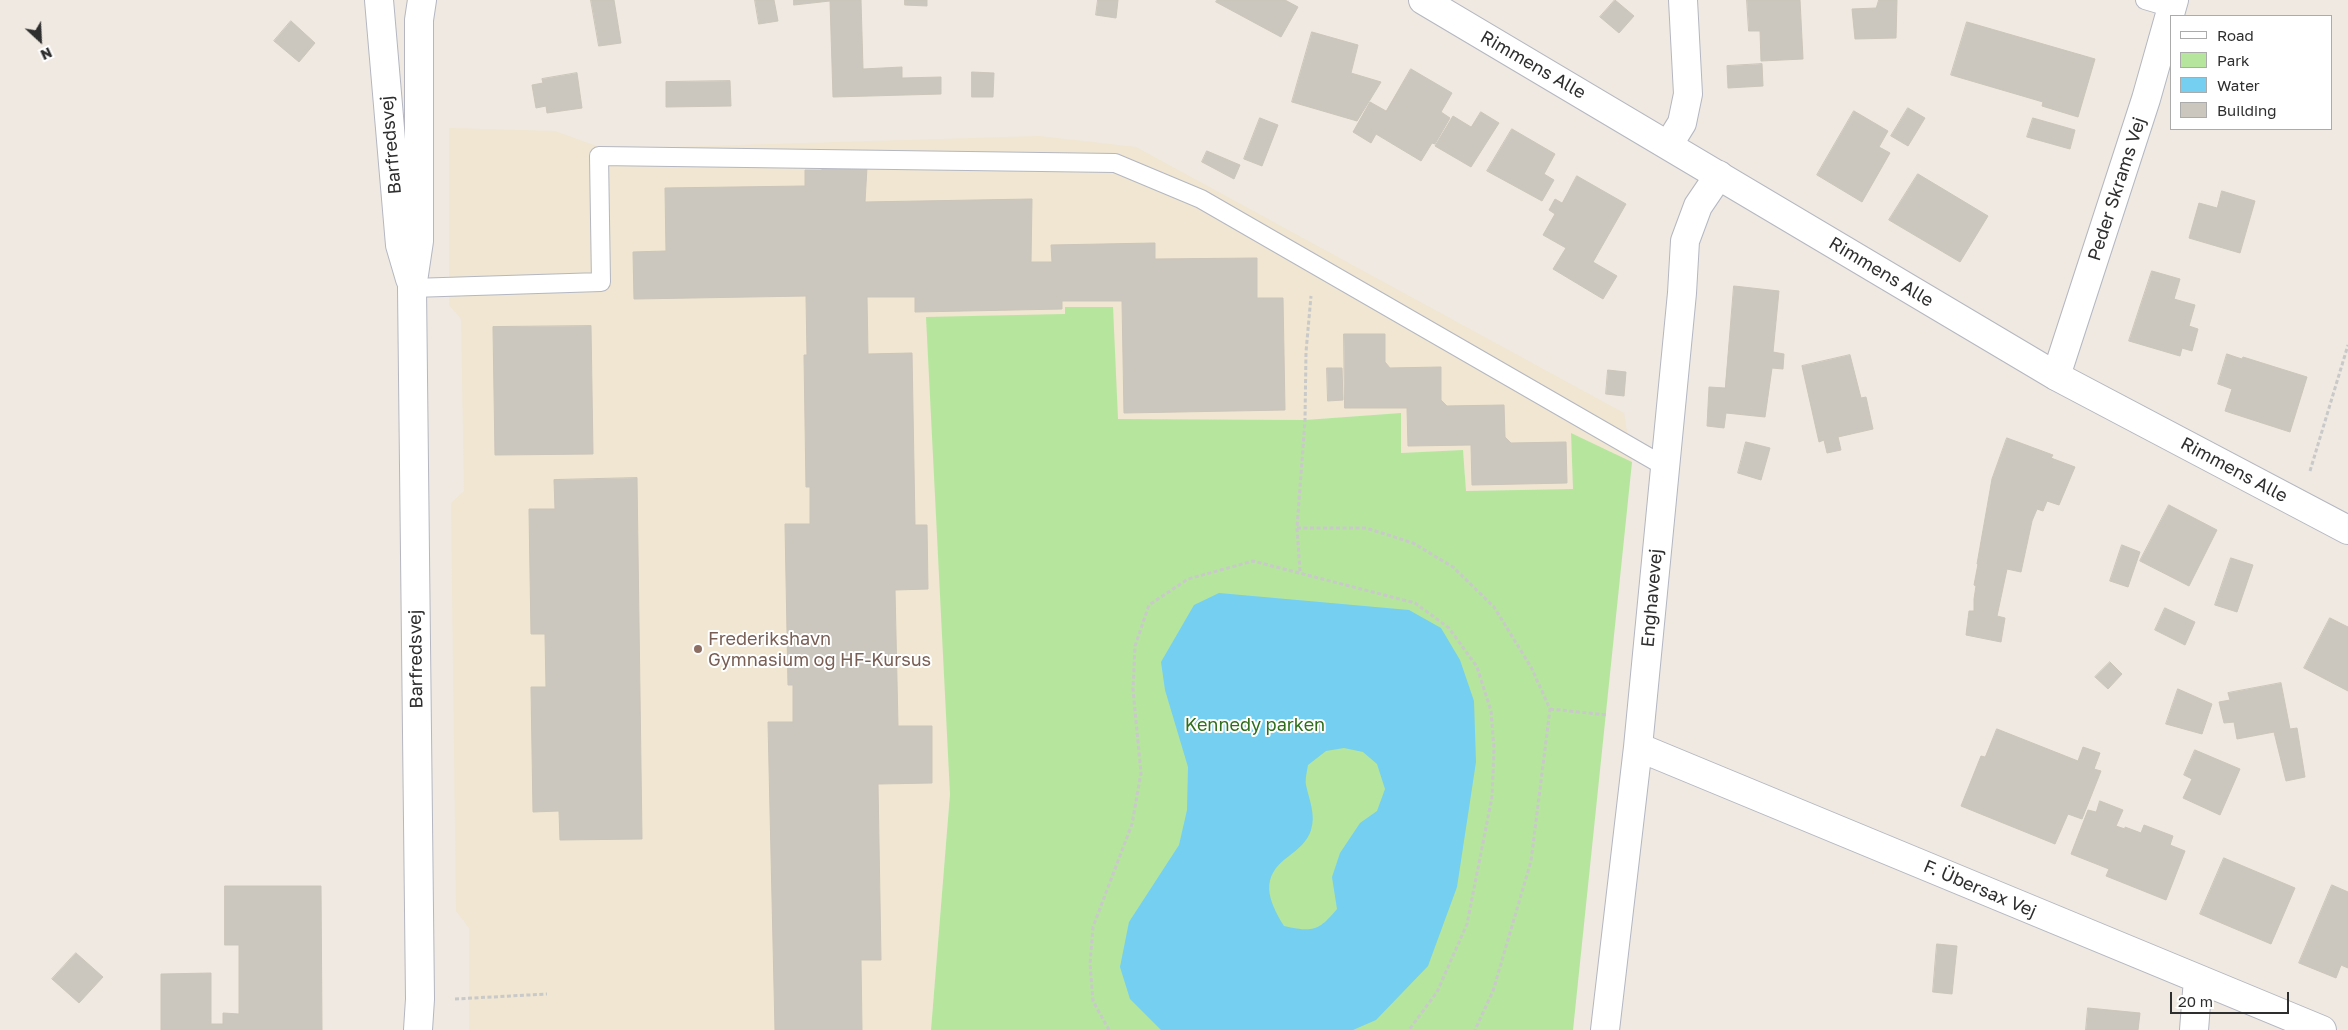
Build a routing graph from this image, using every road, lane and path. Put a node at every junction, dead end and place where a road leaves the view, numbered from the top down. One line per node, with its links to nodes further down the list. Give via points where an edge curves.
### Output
1 (379, 0): 10 (street, Barfredsvej, via 400,245)
2 (422, 0): 10 (street, Barfredsvej, via 420,241)
3 (1423, 0): 7 (street, Rimmens Alle)
4 (1683, 0): 7 (street, via 1688,94 1682,123)
5 (2145, 0): 6 (lane)
6 (2173, 4): 12 (street, Peder Skrams Vej, via 2146,99)
7 (1669, 144): 8 (street, Rimmens Alle)
8 (1719, 175): 12 (street, Rimmens Alle); 13 (street, Enghavevej, via 1698,206 1685,241)
9 (1313, 263): 10 (lane, via 1201,199 1114,163 599,156 600,282); 13 (lane); 15 (path)
10 (412, 288): 23 (street, Barfredsvej)
11 (2348, 345): 14 (path)
12 (2056, 376): 14 (street, Rimmens Alle)
13 (1664, 466): 20 (street, Enghavevej)
14 (2300, 505): 16 (street, Rimmens Alle)
15 (1297, 528): 17 (path); 18 (path, via 1366,528 1414,543 1453,567 1494,607 1531,668)
16 (2348, 530)
17 (1300, 572): 25 (path, via 1253,561 1188,579 1149,605 1135,646 1134,690 1141,773 1132,824 1093,927 1090,964 1093,1001); 26 (path, via 1415,603 1449,628 1466,651 1477,667 1491,711 1494,749 1492,797 1467,924 1437,992)
18 (1550, 709): 19 (path); 27 (path, via 1531,861 1493,992)
19 (1606, 714)
20 (1638, 746): 21 (street, F. Übersax Vej); 28 (street, Enghavevej)
21 (2198, 979): 29 (street); 30 (street, F. Übersax Vej)
22 (546, 994): 23 (path)
23 (420, 1000): 24 (street, Barfredsvej)
24 (418, 1030)
25 (1108, 1030)
26 (1410, 1030)
27 (1474, 1030)
28 (1606, 1030)
29 (2194, 1030)
30 (2322, 1030)

